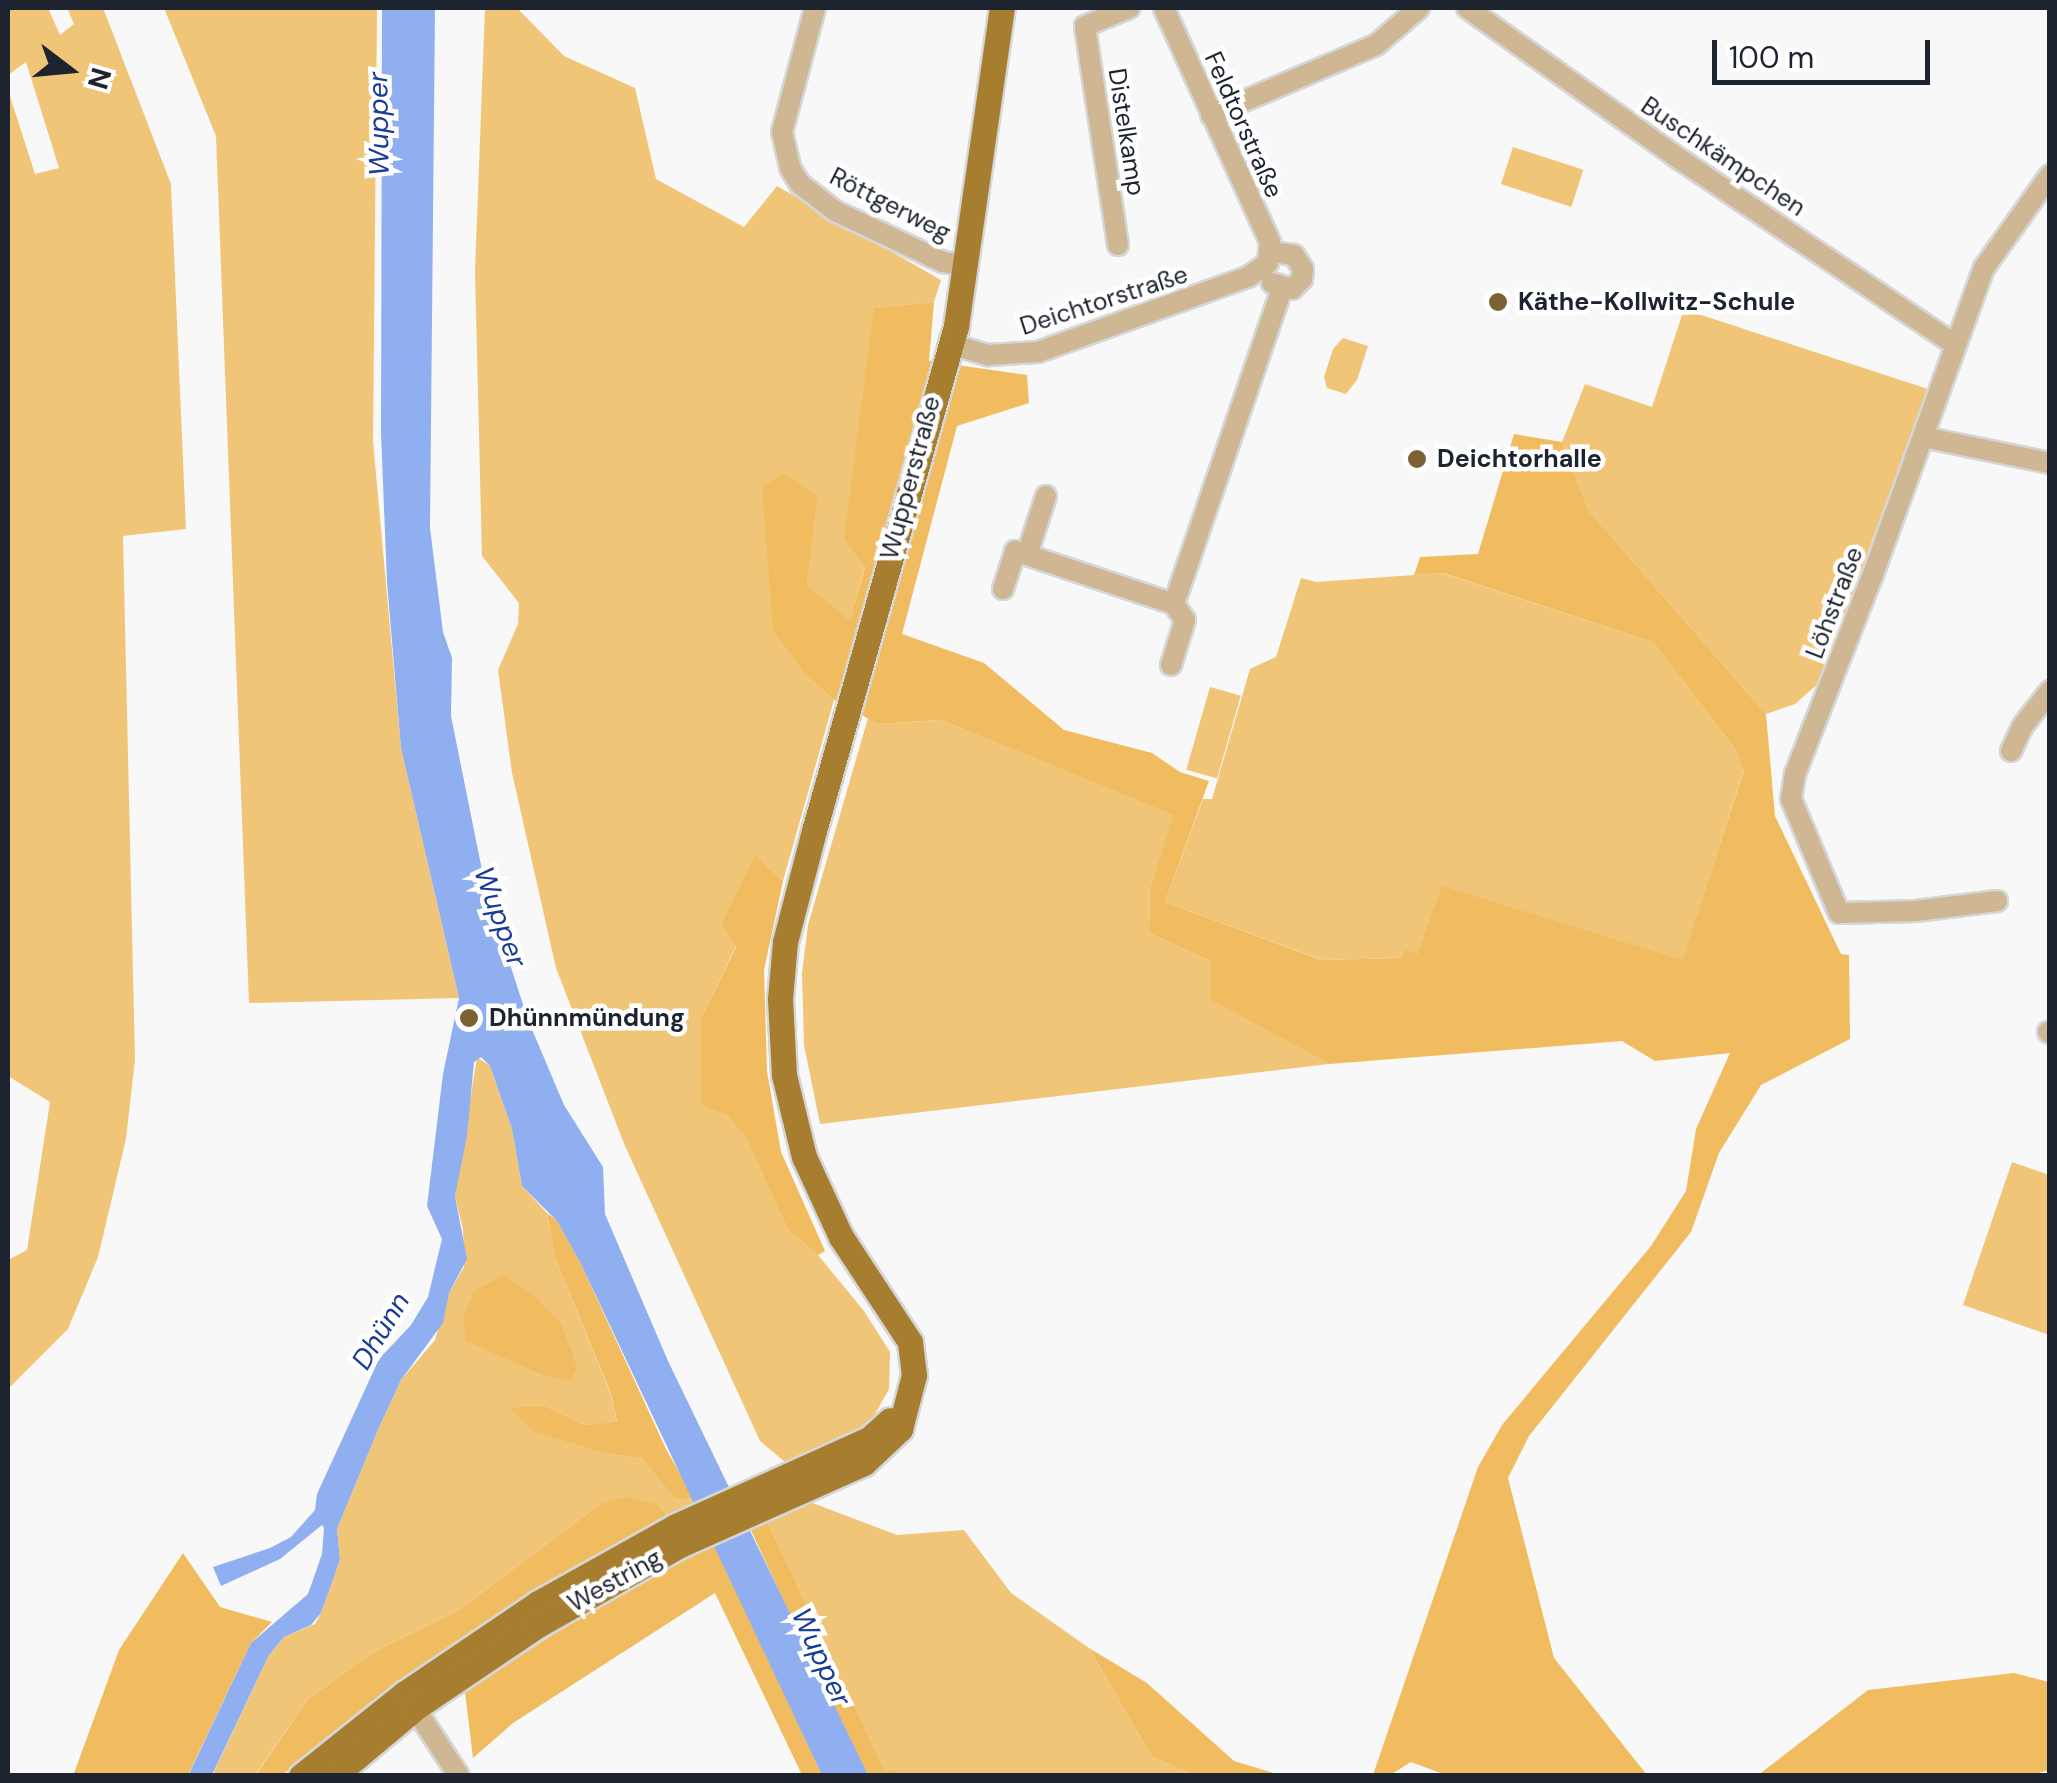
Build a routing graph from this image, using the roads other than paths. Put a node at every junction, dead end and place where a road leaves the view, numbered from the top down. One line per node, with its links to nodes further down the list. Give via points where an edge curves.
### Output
1 (816, 8): 12 (street, Röttgerweg, via 784,121 790,168 835,211 943,262)
2 (1002, 8): 12 (main road, Wupperstraße)
3 (1130, 8): 7 (street, Distelkamp)
4 (1164, 8): 8 (street, Feldtorstraße)
5 (1419, 8): 8 (street, via 1376,44)
6 (1467, 8): 15 (street, Buschkämpchen)
7 (1086, 17): 10 (street, Distelkamp)
8 (1211, 115): 11 (street, Feldtorstraße)
9 (2050, 175): 15 (street, Löhstraße, via 1984,268)
10 (1118, 245)
11 (1266, 262): 13 (street); 13 (street, via 1294,256 1303,268 1297,286); 14 (street, Deichtorstraße, via 1164,310 1038,352 988,355)
12 (964, 265): 14 (main road, Wupperstraße)
13 (1282, 288): 21 (street)
14 (950, 344): 26 (main road, Wupperstraße)
15 (1954, 344): 16 (street, Löhstraße)
16 (1923, 436): 17 (street); 25 (street, Löhstraße, via 1791,799 1839,912)
17 (2050, 463)
18 (1046, 496): 19 (street)
19 (1027, 555): 20 (street, via 1015,552); 21 (street)
20 (1003, 589)
21 (1174, 604): 22 (street, via 1186,620)
22 (1172, 664)
23 (2050, 691): 24 (street)
24 (2011, 751)
25 (1996, 900)
26 (785, 942): 27 (main road, Westring, via 780,1023 789,1104 822,1200 910,1342 914,1375 904,1414 829,1468 678,1536)
27 (410, 1700): 28 (main road); 29 (main road, Westring); 30 (street)
28 (300, 1776)
29 (334, 1776)
30 (458, 1776)

